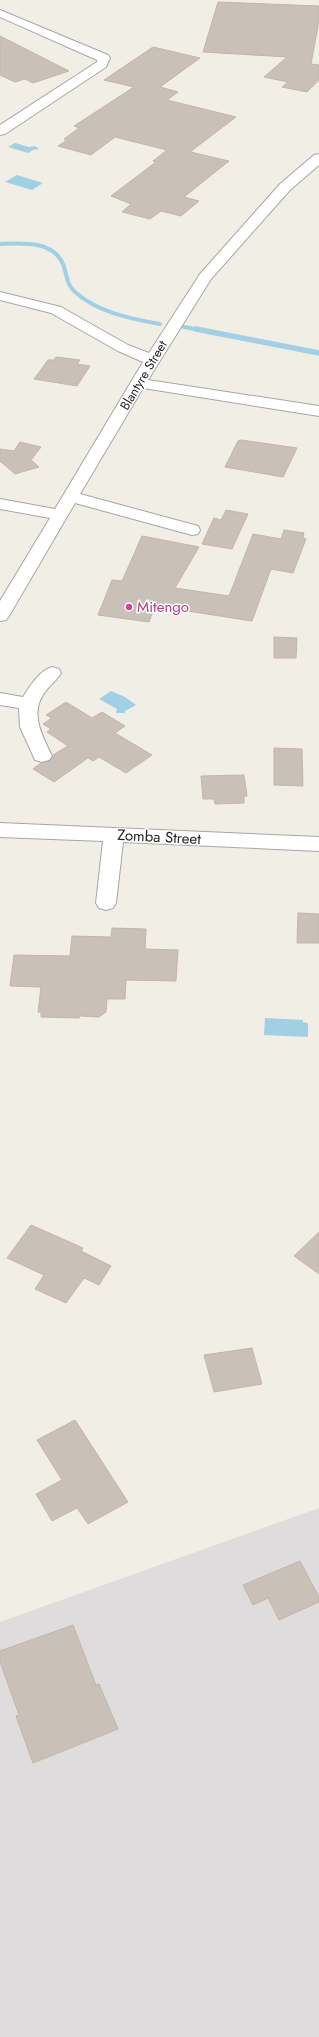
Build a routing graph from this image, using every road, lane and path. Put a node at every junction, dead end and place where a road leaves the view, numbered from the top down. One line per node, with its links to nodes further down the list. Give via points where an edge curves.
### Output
1 (0, 13): 2 (street, via 104,58 102,64)
2 (0, 130)
3 (319, 158): 5 (street, Blantyre Street, via 284,187 205,277)
4 (0, 296): 5 (street, via 56,310 123,348)
5 (152, 360): 6 (street, Blantyre Street)
6 (138, 383): 7 (street); 8 (street, Blantyre Street)
7 (319, 411)
8 (71, 497): 10 (street, Blantyre Street); 11 (street)
9 (0, 504): 10 (street)
10 (60, 515): 12 (street, Blantyre Street)
11 (192, 530)
12 (0, 616)
13 (52, 673): 15 (street)
14 (0, 699): 15 (street)
15 (28, 704): 16 (street, via 29,727)
16 (42, 756)
17 (0, 830): 18 (street, Zomba Street)
18 (114, 835): 19 (street, Zomba Street); 20 (street)
19 (319, 844)
20 (106, 903)

